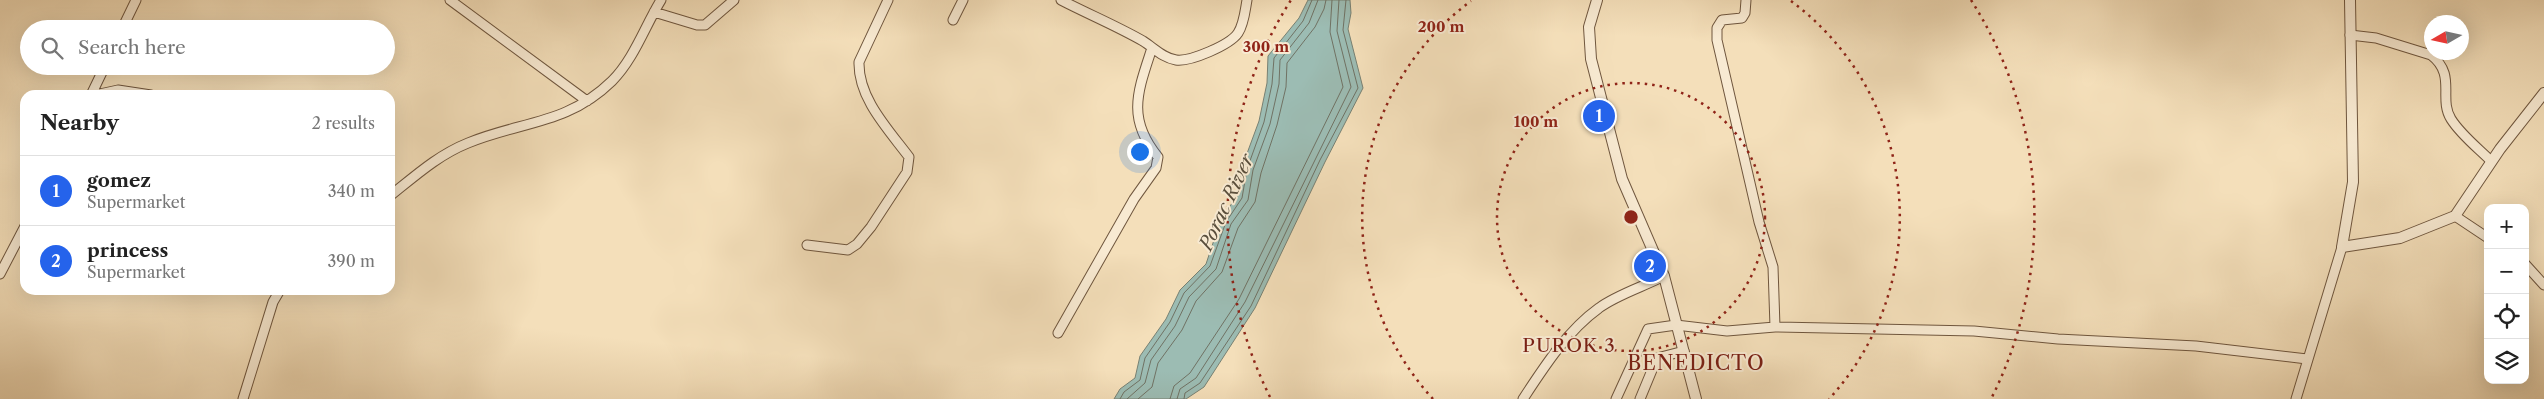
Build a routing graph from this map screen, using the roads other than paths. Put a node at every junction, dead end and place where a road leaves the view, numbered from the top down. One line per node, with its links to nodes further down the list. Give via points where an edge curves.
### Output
1 (136, 0): 13 (street)
2 (450, 0): 20 (street)
3 (662, 0): 12 (street)
4 (734, 0): 12 (street, via 705,25)
5 (888, 0): 26 (street, via 859,62 860,83 909,157 909,164 857,244 848,250)
6 (963, 0): 14 (street)
7 (1061, 0): 16 (street)
8 (1247, 0): 16 (street, via 1243,23 1230,42 1186,60 1176,60)
9 (1596, 0): 30 (street, via 1589,27 1591,59 1622,180)
10 (1746, 0): 34 (street, via 1742,18 1722,20 1716,40 1758,222 1774,267)
11 (2350, 0): 15 (street)
12 (654, 12): 20 (street, via 626,64 614,79)
13 (126, 20)
14 (952, 20)
15 (2350, 34): 21 (street, via 2376,38 2431,55 2439,61 2447,83 2447,105 2452,120); 27 (street, via 2353,182)
16 (1152, 48): 35 (street, via 1136,112 1148,145 1158,157 1156,168 1134,199)
17 (101, 75): 18 (street)
18 (95, 90)
19 (2544, 93): 21 (street)
20 (587, 101): 22 (street, via 544,122 458,147 438,157)
21 (2491, 162): 23 (street)
22 (395, 192)
23 (2455, 216): 24 (street); 27 (street, via 2400,238)
24 (2484, 235)
25 (20, 236): 29 (street)
26 (807, 245)
27 (2342, 247): 37 (street)
28 (2529, 268): 31 (street)
29 (0, 274)
30 (1664, 276): 33 (street); 39 (street, via 1599,307 1562,345)
31 (2544, 285)
32 (277, 295): 38 (street)
33 (1676, 325): 34 (street, via 1726,331); 36 (street); 40 (street, via 1648,329)
34 (1775, 327): 37 (street, via 1974,331 2196,346)
35 (1058, 333)
36 (1684, 351): 41 (street, via 1657,358); 42 (street)
37 (2307, 359): 43 (street)
38 (243, 399)
39 (1523, 399)
40 (1616, 399)
41 (1640, 399)
42 (1696, 399)
43 (2296, 399)

